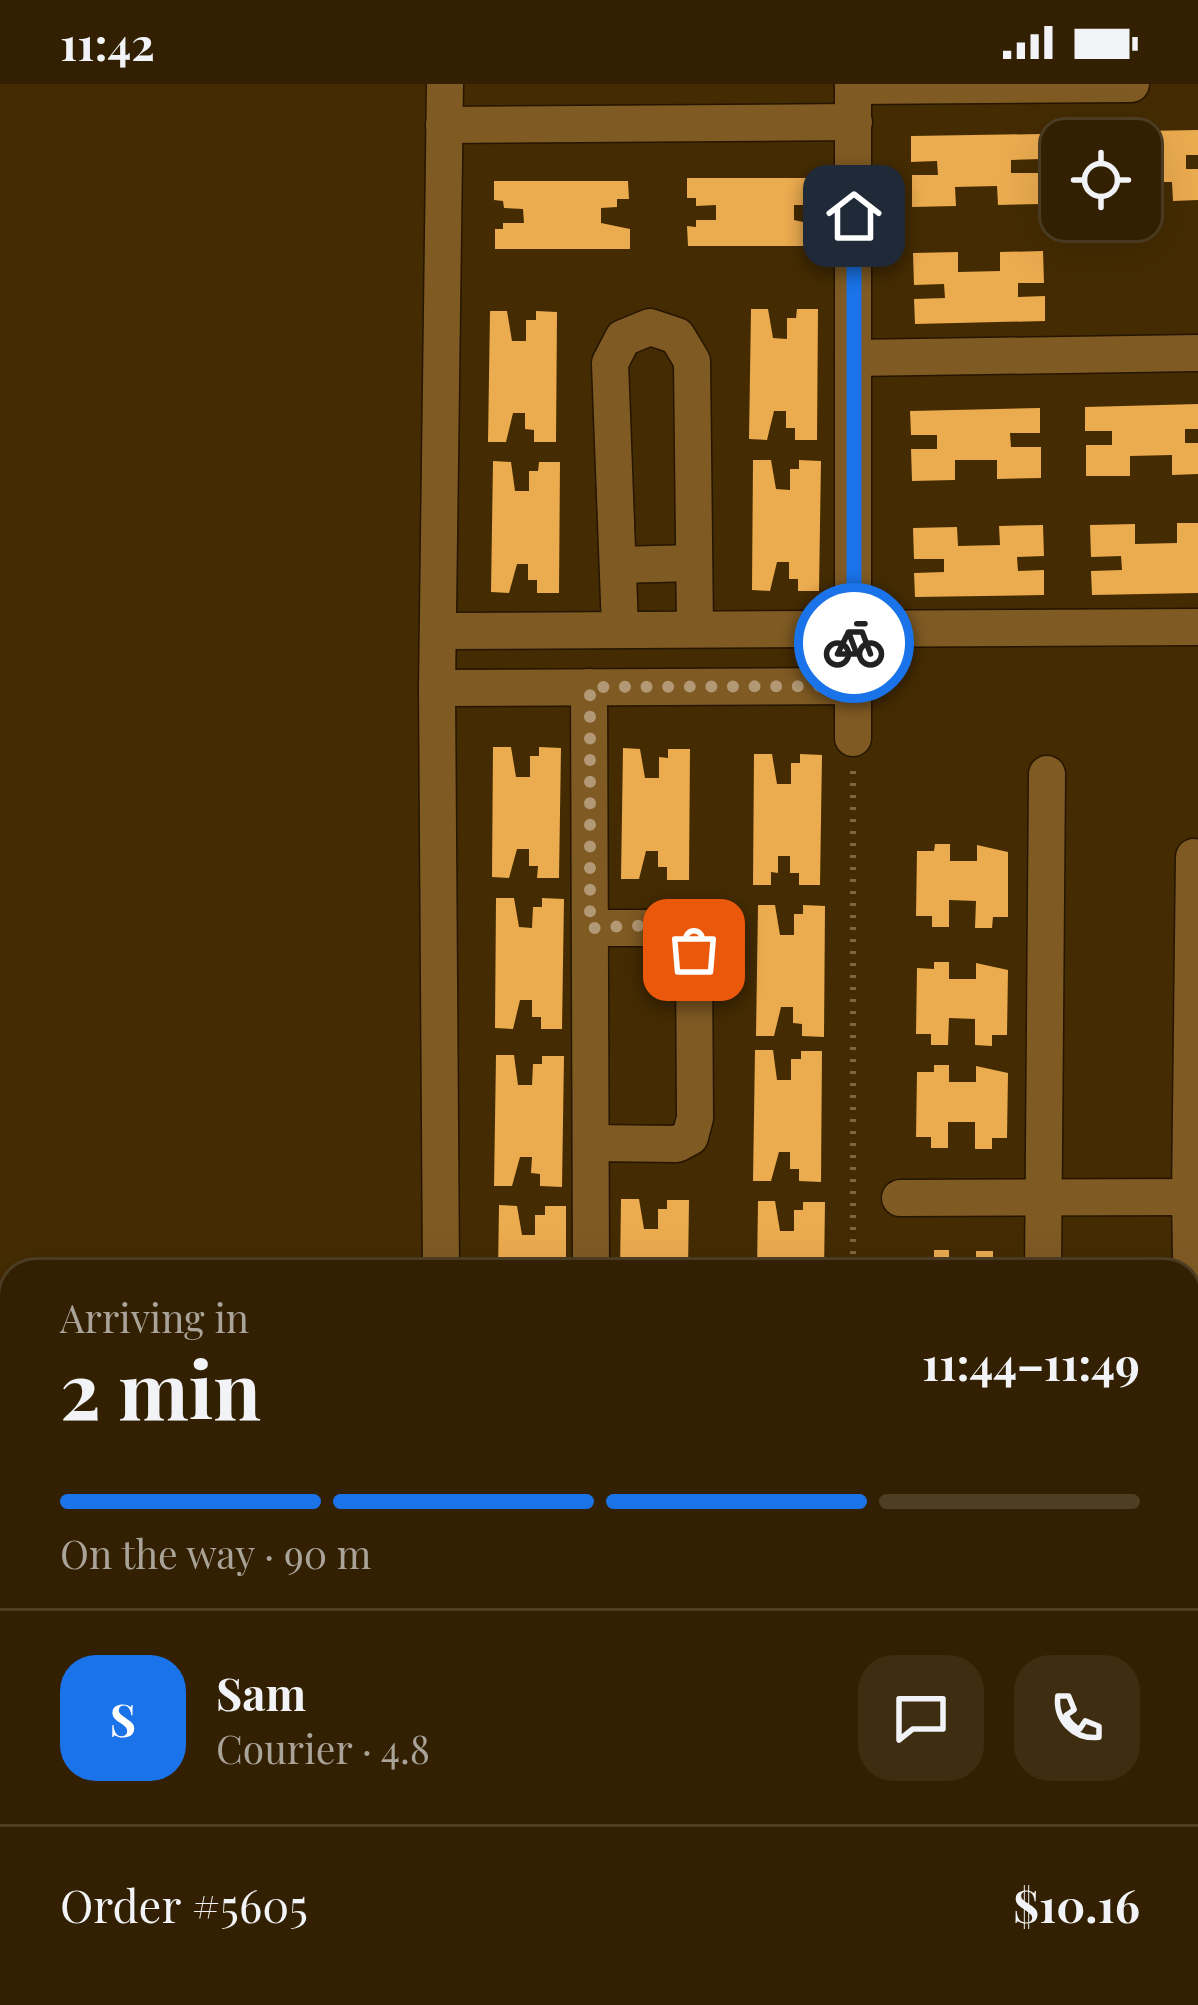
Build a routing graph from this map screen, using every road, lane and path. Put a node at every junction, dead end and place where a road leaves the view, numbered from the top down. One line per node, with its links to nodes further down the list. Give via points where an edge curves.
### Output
1 (445, 84): 4 (street)
2 (1131, 84): 3 (street)
3 (853, 98): 4 (street); 6 (street)
4 (444, 125): 13 (street)
5 (1198, 353): 6 (street)
6 (854, 358): 12 (street)
7 (694, 563): 8 (street); 8 (street, via 692,361 677,336 650,327 623,338 610,363); 11 (street)
8 (618, 565): 10 (street)
9 (1198, 627): 12 (street)
10 (620, 628): 11 (street); 13 (street)
11 (695, 628): 12 (street)
12 (854, 628): 14 (street)
13 (439, 631): 16 (street)
14 (853, 686): 15 (street); 17 (street)
15 (590, 687): 16 (street); 20 (street)
16 (437, 688): 25 (street)
17 (853, 738): 27 (path)
18 (1047, 774): 22 (street)
19 (1193, 857): 23 (street)
20 (590, 928): 21 (street); 21 (street, via 686,935 694,958 695,1118 690,1137 677,1144)
21 (591, 1143): 26 (street)
22 (1042, 1197): 23 (street); 24 (street); 28 (street)
23 (1194, 1197): 29 (street)
24 (900, 1198)
25 (441, 1260)
26 (591, 1260)
27 (853, 1260)
28 (1042, 1260)
29 (1195, 1260)

